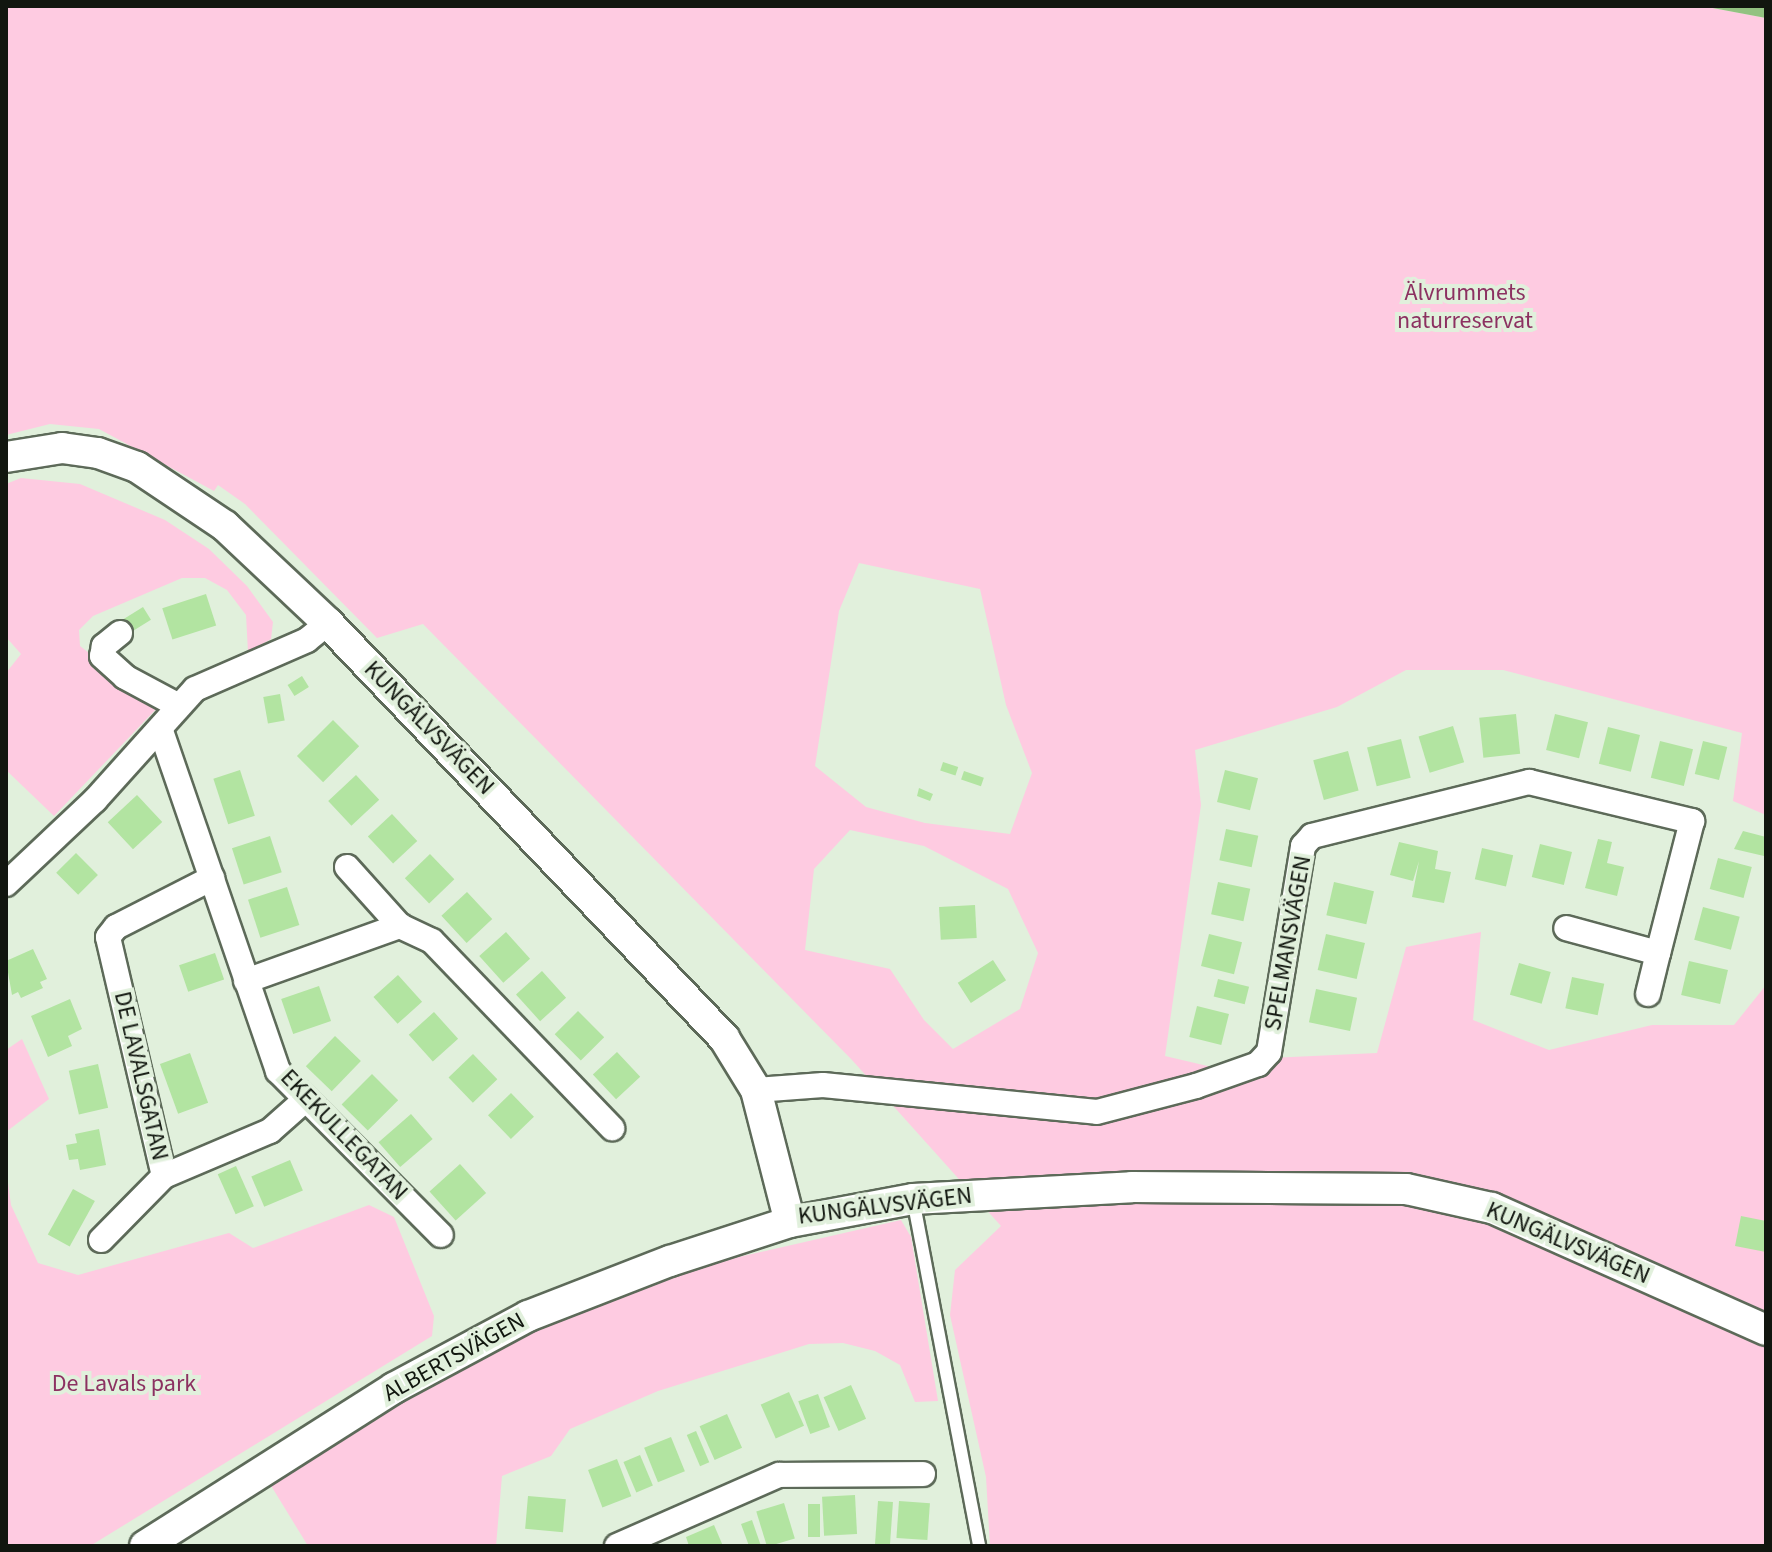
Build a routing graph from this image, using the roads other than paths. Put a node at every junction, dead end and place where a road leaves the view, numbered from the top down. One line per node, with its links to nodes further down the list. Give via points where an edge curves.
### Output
1 (6, 457): 2 (street, KUNGÄLVSVÄGEN, via 62,448 137,467 225,526)
2 (328, 623): 4 (street, via 307,640 195,689); 14 (street, KUNGÄLVSVÄGEN, via 724,1038)
3 (120, 633): 4 (street, via 104,646 102,656 125,677)
4 (179, 706): 5 (street)
5 (161, 731): 7 (street, EKEKULLEGATAN); 8 (street)
6 (347, 867): 9 (street)
7 (212, 878): 12 (street, EKEKULLEGATAN); 17 (street, DE LAVALSGATAN, via 116,927 108,937)
8 (6, 884)
9 (400, 926): 12 (street); 16 (street, via 432,941)
10 (1566, 928): 11 (street)
11 (1658, 953): 13 (street, SPELMANSVÄGEN); 14 (street, SPELMANSVÄGEN, via 1692,821 1529,782 1312,836 1303,846 1269,1052 1258,1064 1097,1112 823,1085)
12 (246, 981): 15 (street, EKEKULLEGATAN, via 278,1071)
13 (1648, 994)
14 (756, 1090): 19 (street, KUNGÄLVSVÄGEN)
15 (305, 1100): 17 (street, DE LAVALSGATAN, via 270,1131); 20 (street, EKEKULLEGATAN)
16 (612, 1128)
17 (164, 1176): 21 (street)
18 (913, 1199): 19 (street, KUNGÄLVSVÄGEN); 22 (street, KUNGÄLVSVÄGEN, via 1132,1187 1406,1189 1492,1208); 26 (lane)
19 (790, 1222): 24 (street, ALBERTSVÄGEN, via 528,1316 394,1388)
20 (441, 1235)
21 (101, 1240)
22 (1766, 1330)
23 (923, 1474): 25 (street, via 779,1475)
24 (145, 1546)
25 (617, 1546)
26 (979, 1546)

